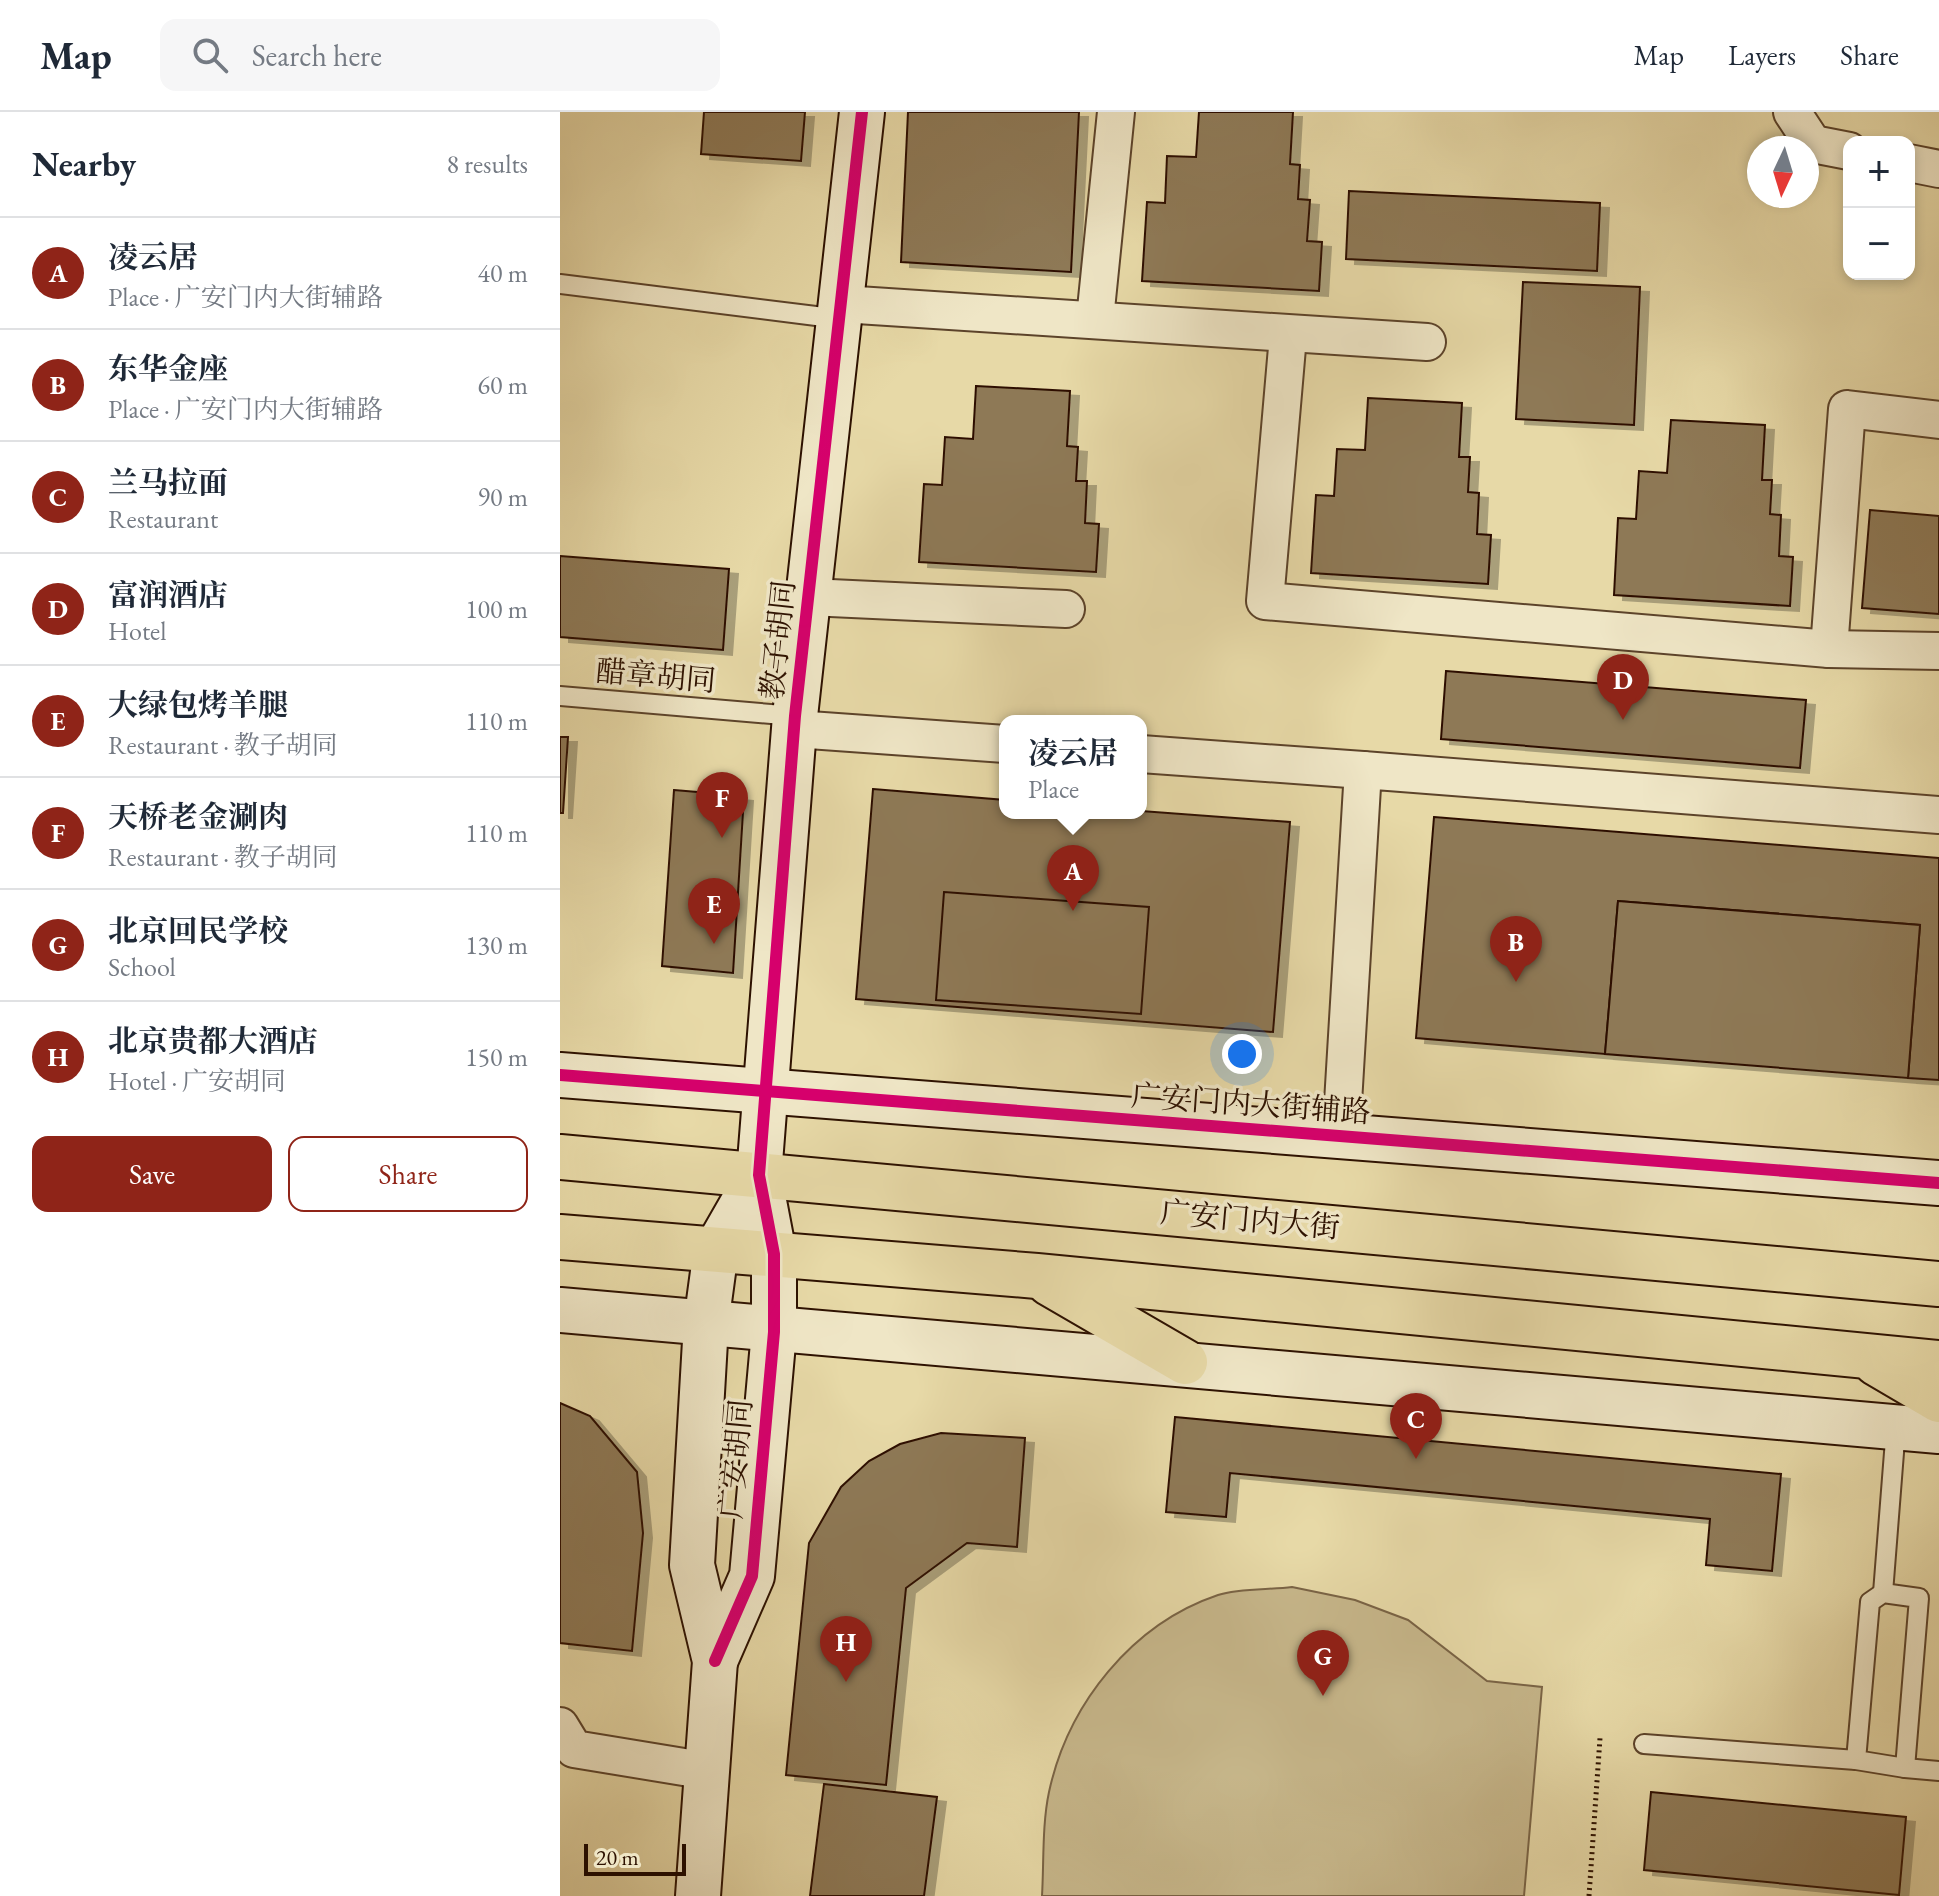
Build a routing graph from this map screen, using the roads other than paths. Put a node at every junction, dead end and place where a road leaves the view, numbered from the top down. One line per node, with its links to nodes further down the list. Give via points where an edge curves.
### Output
1 (862, 112): 8 (street, 教子胡同)
2 (1116, 112): 9 (street)
3 (1792, 112): 4 (street, via 1813,144)
4 (1843, 150)
5 (1915, 164): 6 (street)
6 (1939, 169)
7 (560, 284): 8 (lane)
8 (841, 311): 9 (street); 13 (street, 教子胡同)
9 (1095, 319): 10 (street)
10 (1288, 336): 11 (street); 15 (street, via 1265,601)
11 (1427, 342)
12 (1939, 420): 15 (street, via 1847,409)
13 (809, 597): 14 (street); 18 (street, 教子胡同)
14 (1066, 609)
15 (1829, 649): 16 (street)
16 (1939, 651)
17 (560, 696): 18 (lane, 醋章胡同)
18 (795, 723): 19 (street); 24 (street, 教子胡同)
19 (999, 743)
20 (1147, 754): 21 (street)
21 (1363, 770): 22 (street); 25 (street)
22 (1939, 815)
23 (560, 1075): 24 (street, 广安门内大街辅路)
24 (766, 1092): 25 (street, 广安门内大街辅路); 27 (street, 教子胡同)
25 (1341, 1136): 28 (street, 广安门内大街辅路)
26 (560, 1157): 27 (main road, 广安门内大街)
27 (759, 1175): 30 (street); 31 (street, 广安胡同); 33 (main road, 广安门内大街)
28 (1939, 1183)
29 (560, 1237): 30 (main road)
30 (716, 1250): 31 (main road); 35 (street, 广安胡同)
31 (774, 1254): 32 (main road); 36 (street, 广安胡同)
32 (1037, 1276): 37 (main road); 38 (main road)
33 (1939, 1284)
34 (560, 1310): 35 (street)
35 (706, 1324): 36 (street); 44 (street, 广安胡同, via 692,1565)
36 (774, 1332): 38 (street); 44 (street, 广安胡同, via 752,1576)
37 (1863, 1356): 39 (main road); 40 (main road)
38 (1185, 1362): 41 (street)
39 (1939, 1363)
40 (1939, 1400)
41 (1896, 1427): 42 (street); 43 (lane)
42 (1939, 1431)
43 (1883, 1593): 47 (lane, via 1870,1602); 48 (lane, via 1919,1598)
44 (715, 1661): 49 (street, 广安胡同)
45 (560, 1726): 49 (street, via 574,1749)
46 (1644, 1744): 47 (lane)
47 (1856, 1760): 48 (lane)
48 (1905, 1768): 50 (lane)
49 (708, 1771): 51 (street, 广安胡同)
50 (1939, 1771)
51 (698, 1896)

